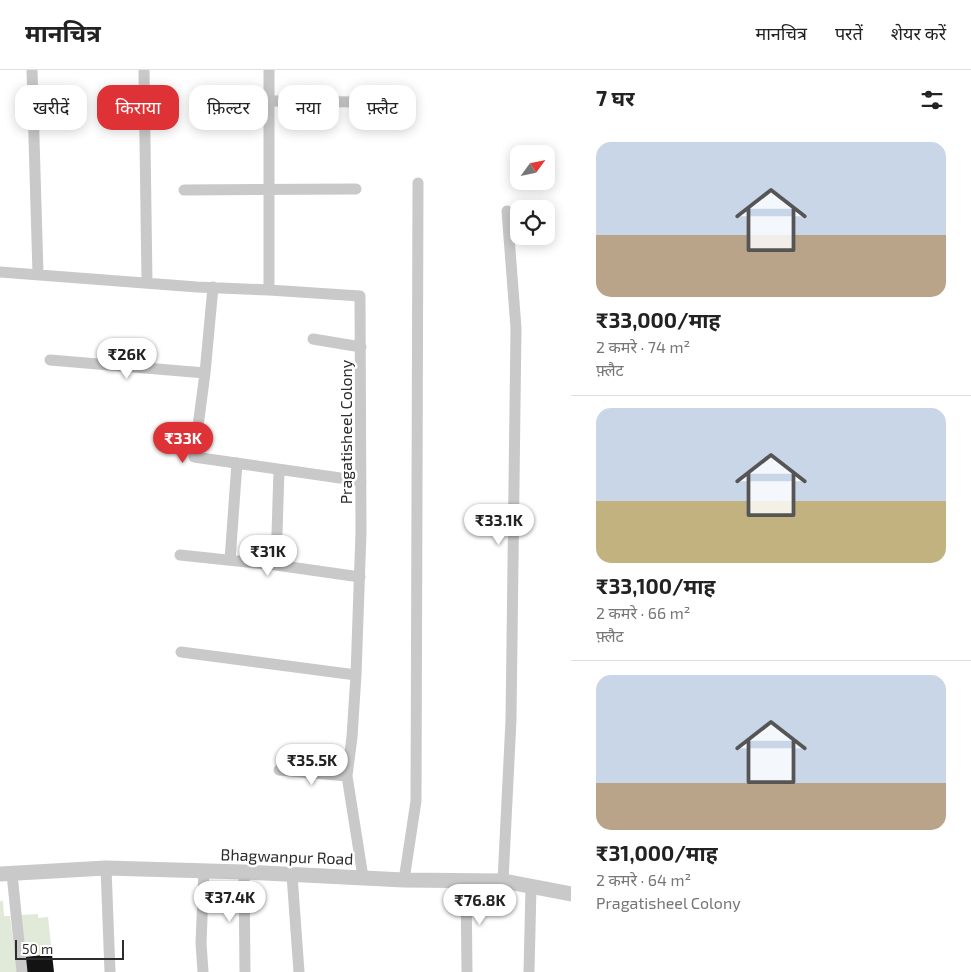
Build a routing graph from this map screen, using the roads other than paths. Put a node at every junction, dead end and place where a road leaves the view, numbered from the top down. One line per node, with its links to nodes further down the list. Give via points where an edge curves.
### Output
1 (32, 70): 12 (street)
2 (144, 70): 13 (street)
3 (269, 70): 4 (street)
4 (269, 101): 5 (street); 7 (street)
5 (349, 102)
6 (418, 183): 37 (street, via 416,800)
7 (269, 189): 8 (street); 9 (street); 15 (street)
8 (184, 190)
9 (356, 190)
10 (507, 211): 39 (street, via 516,328 511,720)
11 (0, 272): 12 (street)
12 (38, 274): 13 (street)
13 (147, 283): 14 (street)
14 (213, 287): 15 (street); 19 (street)
15 (269, 290): 17 (street, Pragatisheel Colony, via 360,296)
16 (313, 339): 17 (street)
17 (361, 347): 22 (street, Pragatisheel Colony)
18 (50, 360): 19 (street)
19 (205, 373): 20 (street, via 194,457)
20 (237, 463): 21 (street); 24 (street)
21 (279, 470): 22 (street); 25 (street)
22 (361, 481): 26 (street, Pragatisheel Colony)
23 (180, 555): 24 (street)
24 (230, 560): 25 (street)
25 (276, 565): 26 (street)
26 (360, 577): 28 (street, Pragatisheel Colony)
27 (181, 652): 28 (street)
28 (356, 675): 30 (street, Pragatisheel Colony)
29 (279, 770): 30 (street)
30 (347, 776): 36 (street, Pragatisheel Colony)
31 (106, 868): 32 (street, Bhagwanpur Road); 34 (street, Bhagwanpur Road); 43 (street)
32 (204, 870): 33 (street, Bhagwanpur Road); 44 (street)
33 (244, 872): 35 (street, Bhagwanpur Road); 45 (street)
34 (6, 874): 42 (street)
35 (292, 875): 36 (street, Bhagwanpur Road); 46 (street)
36 (363, 877): 37 (street, Bhagwanpur Road)
37 (404, 880): 38 (street, Bhagwanpur Road)
38 (466, 880): 39 (street, Bhagwanpur Road); 47 (street)
39 (503, 881): 40 (street, Bhagwanpur Road)
40 (531, 887): 41 (street, Bhagwanpur Road); 48 (street)
41 (571, 894)
42 (22, 972)
43 (110, 972)
44 (202, 972)
45 (245, 972)
46 (299, 972)
47 (467, 972)
48 (529, 972)

